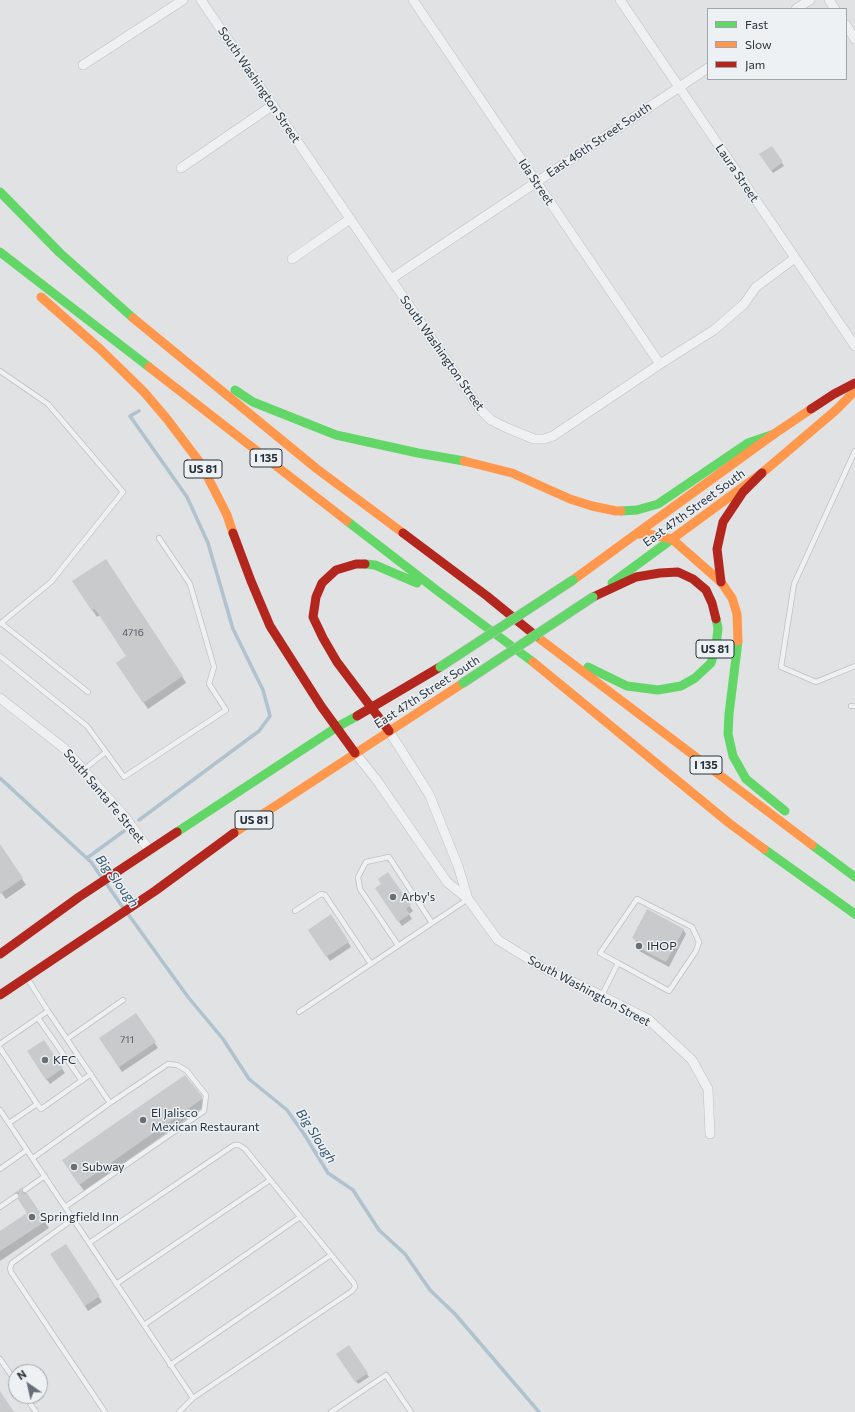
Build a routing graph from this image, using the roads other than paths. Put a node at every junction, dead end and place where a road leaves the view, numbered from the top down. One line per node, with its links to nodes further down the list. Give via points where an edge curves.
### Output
1 (183, 0): 9 (street)
2 (201, 0): 12 (street, South Washington Street)
3 (413, 0): 14 (street, Ida Street)
4 (620, 0): 11 (street, Laura Street)
5 (810, 0): 6 (street)
6 (798, 8)
7 (847, 27): 8 (street)
8 (855, 39)
9 (83, 65)
10 (707, 69): 11 (street, East 46th Street South)
11 (679, 87): 14 (street, East 46th Street South); 18 (street, Laura Street)
12 (273, 105): 13 (street); 16 (street, South Washington Street)
13 (181, 168)
14 (536, 182): 21 (street, East 46th Street South); 26 (street, Ida Street)
15 (0, 192): 24 (main road, I 135, via 60,253)
16 (350, 219): 19 (street); 21 (street, South Washington Street)
17 (0, 252): 37 (main road, I 135)
18 (795, 258): 25 (street, Laura Street); 26 (street, South Washington Street, via 756,287 744,304 714,330)
19 (292, 259)
20 (0, 262): 22 (main road)
21 (391, 279): 26 (street, South Washington Street, via 485,415 534,439 553,436)
22 (24, 282)
23 (35, 292): 46 (main road, US 81, via 144,392 201,464 227,515 270,626)
24 (164, 345): 30 (main road, via 254,402 336,435 512,473 570,499 616,511 637,510 658,504 748,443); 40 (main road, I 135, via 317,469 487,596)
25 (855, 346)
26 (660, 364)
27 (0, 371): 39 (lane, via 48,404 123,492 51,582)
28 (855, 383): 30 (main road, East 47th Street South)
29 (855, 391): 32 (main road, East 47th Street South)
30 (774, 434): 33 (main road, East 47th Street South)
31 (855, 451): 42 (lane, via 794,584 780,667 816,682)
32 (762, 473): 35 (main road, East 47th Street South); 36 (main road, via 743,492 723,522 717,549)
33 (636, 534): 35 (main road); 45 (main road, East 47th Street South, bridge, via 573,580 440,667)
34 (159, 538): 48 (lane, via 190,584 214,667 209,684 226,710 124,777)
35 (672, 539): 36 (main road); 38 (main road, East 47th Street South)
36 (721, 582): 51 (main road, via 732,598 737,614 739,637 729,714 728,734 733,756 746,779)
37 (439, 592): 45 (main road, via 375,565 356,564 336,570 322,583 316,597 314,617 337,662); 57 (main road, I 135, via 533,662 729,823)
38 (593, 597): 40 (main road, US 81, via 636,576 678,572 693,579 706,590 712,602 718,628 711,663 695,678 681,686 658,690 627,686); 47 (main road, East 47th Street South / US 81, bridge)
39 (0, 624): 43 (lane)
40 (556, 653): 54 (main road, I 135)
41 (0, 656): 48 (lane, via 87,726)
42 (855, 666)
43 (88, 692)
44 (0, 698): 50 (street, South Santa Fe Street, via 65,749)
45 (371, 707): 46 (main road, East 47th Street South); 47 (main road)
46 (337, 727): 49 (main road, US 81); 53 (main road, East 47th Street South)
47 (389, 731): 49 (main road, East 47th Street South / US 81); 55 (street, South Washington Street, via 428,794 458,866)
48 (106, 752): 50 (lane)
49 (355, 753): 55 (street, South Washington Street, via 376,779 447,882); 63 (main road, East 47th Street South / US 81, via 238,830)
50 (83, 770): 53 (street, South Santa Fe Street)
51 (792, 818)
52 (804, 827): 54 (main road)
53 (150, 851): 60 (main road, East 47th Street South, via 79,897)
54 (855, 876)
55 (468, 899): 58 (lane); 65 (street, South Washington Street, via 498,940 544,969)
56 (295, 911): 62 (lane, via 321,894 325,895)
57 (855, 914)
58 (432, 923): 59 (lane); 59 (lane, via 389,857 366,862 358,877 360,889)
59 (398, 945): 62 (lane)
60 (0, 954)
61 (618, 963): 61 (lane, via 600,953 636,899 692,927 699,942 696,951 669,991); 65 (lane)
62 (371, 964): 68 (lane)
63 (27, 978): 64 (main road, East 47th Street South / US 81); 67 (lane)
64 (0, 995)
65 (602, 995): 78 (street, South Washington Street, via 648,1019 692,1060 708,1089)
66 (123, 1000): 70 (lane)
67 (48, 1011): 69 (lane); 70 (lane)
68 (299, 1012)
69 (38, 1018): 71 (lane); 73 (lane)
70 (67, 1039): 72 (lane)
71 (0, 1048): 75 (lane)
72 (91, 1074): 73 (lane); 74 (lane)
73 (82, 1081): 75 (lane, via 41,1109)
74 (110, 1103): 80 (lane); 87 (lane, via 168,1064 177,1065 187,1071 206,1095 204,1111)
75 (37, 1104): 77 (lane)
76 (1, 1113): 77 (lane)
77 (9, 1123): 79 (lane)
78 (710, 1134)
79 (27, 1150): 80 (lane); 81 (lane)
80 (32, 1158): 82 (lane)
81 (0, 1169)
82 (45, 1176): 84 (lane); 87 (lane)
83 (270, 1180): 88 (lane); 90 (lane, via 245,1149 234,1144); 92 (lane)
84 (25, 1190)
85 (16, 1196): 86 (lane)
86 (0, 1207)
87 (65, 1207): 89 (lane)
88 (300, 1217): 91 (lane); 93 (lane)
89 (73, 1219): 90 (lane); 98 (lane, via 12,1263 10,1268)
90 (89, 1244): 92 (lane)
91 (331, 1255): 95 (lane); 97 (lane, via 354,1283 352,1291)
92 (116, 1284): 93 (lane)
93 (144, 1325): 95 (lane)
94 (0, 1359): 96 (lane)
95 (170, 1365): 97 (lane)
96 (8, 1370)
97 (193, 1398): 99 (lane)
98 (105, 1412)
99 (179, 1412)
100 (331, 1412): 101 (lane, via 386,1375)
101 (411, 1412)

